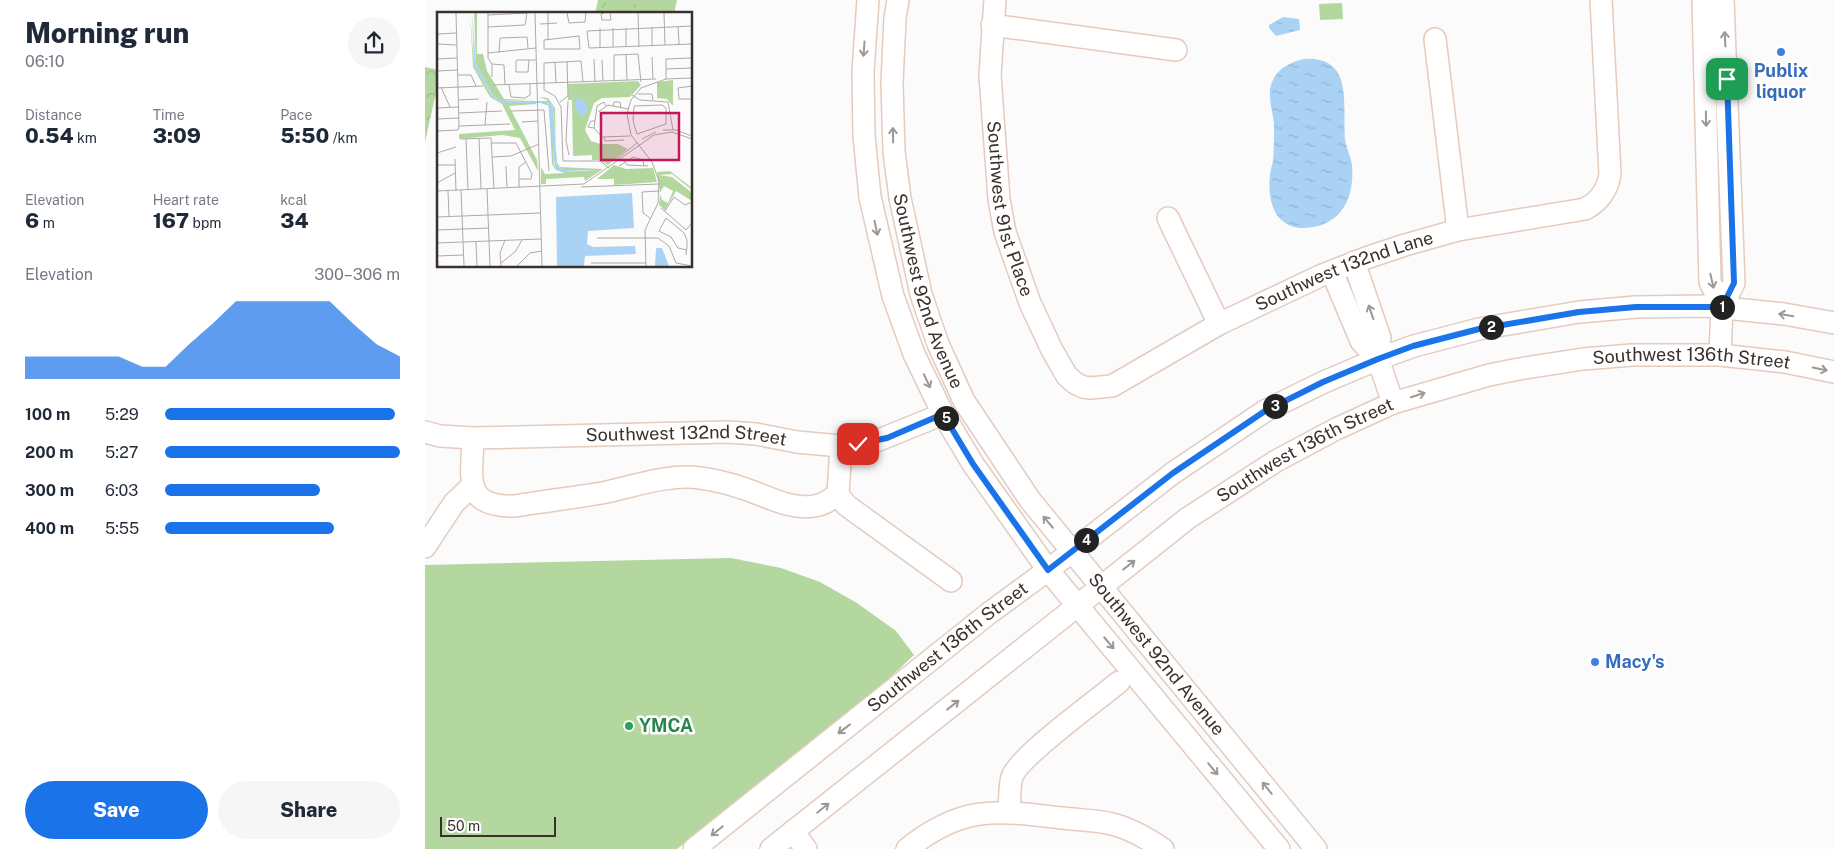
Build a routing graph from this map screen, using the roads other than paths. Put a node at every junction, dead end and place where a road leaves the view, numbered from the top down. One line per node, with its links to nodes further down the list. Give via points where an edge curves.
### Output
1 (868, 0): 11 (street, Southwest 92nd Avenue, one-way to 11, via 863,72)
2 (898, 0): 10 (street, Southwest 92nd Avenue, one-way to 2, via 892,83)
3 (995, 0): 7 (street, Southwest 91st Place)
4 (1601, 0): 15 (street, Southwest 132nd Lane, via 1610,171 1604,191 1585,209)
5 (1703, 0): 18 (street, one-way to 18, via 1710,282)
6 (1723, 0): 18 (street, one-way to 6, via 1734,283)
7 (992, 25): 9 (street); 24 (street, Southwest 91st Place, via 992,114 1005,232 1030,303 1052,350 1072,380 1083,387)
8 (1435, 39): 15 (street)
9 (1175, 50)
10 (896, 167): 11 (street); 12 (street, Southwest 92nd Avenue)
11 (867, 171): 13 (street, Southwest 92nd Avenue)
12 (899, 192): 13 (street); 33 (street, Southwest 92nd Avenue, one-way to 12, via 1030,500 964,401 937,344 921,294)
13 (870, 197): 26 (street, Southwest 92nd Avenue, one-way to 26, via 893,296 914,354)
14 (1168, 218): 20 (street)
15 (1459, 230): 16 (street, Southwest 132nd Lane)
16 (1354, 262): 17 (street, Southwest 132nd Lane); 22 (street, one-way to 16, via 1380,338)
17 (1332, 272): 20 (street, Southwest 132nd Lane); 22 (street, via 1361,341)
18 (1722, 307): 19 (street, Southwest 136th Street, one-way to 18); 21 (street); 22 (street, Southwest 136th Street, via 1636,307 1579,312 1479,329)
19 (1834, 323)
20 (1219, 324): 24 (street, Southwest 132nd Lane, via 1112,386)
21 (1719, 355): 23 (street, Southwest 136th Street, one-way to 23, via 1785,362); 25 (street, Southwest 136th Street, one-way to 21, via 1489,375 1552,363 1632,355)
22 (1378, 359): 25 (street); 33 (street, Southwest 136th Street, via 1265,411 1173,473)
23 (1834, 372)
24 (1095, 388)
25 (1393, 403): 36 (street, Southwest 136th Street, one-way to 25, via 1188,518 1276,461)
26 (943, 414): 29 (street, Southwest 132nd Street, via 880,440); 34 (street, Southwest 92nd Avenue, via 973,464)
27 (425, 432): 28 (street, Southwest 132nd Street)
28 (473, 438): 29 (street, Southwest 132nd Street, via 728,432); 30 (street)
29 (841, 446): 31 (street)
30 (472, 486): 31 (street, via 480,498 501,506 688,477 721,482 805,507 824,504); 32 (street, via 454,503)
31 (838, 494): 35 (street, via 846,505)
32 (425, 547)
33 (1073, 551): 34 (street, Southwest 136th Street); 36 (street, Southwest 92nd Avenue)
34 (1048, 570): 37 (street, Southwest 92nd Avenue); 41 (street, Southwest 136th Street, one-way to 41)
35 (951, 581)
36 (1101, 587): 37 (street, Southwest 136th Street); 47 (street, Southwest 92nd Avenue, one-way to 36)
37 (1077, 606): 40 (street, Southwest 136th Street, one-way to 37); 46 (street, Southwest 92nd Avenue, one-way to 46)
38 (1119, 682): 39 (street, via 1019,766 1011,780)
39 (1009, 812): 44 (street, via 989,812 958,819 932,830); 45 (street, via 1110,824 1142,836)
40 (793, 831): 42 (street, Southwest 136th Street); 43 (street)
41 (694, 849)
42 (771, 849)
43 (805, 849)
44 (907, 849)
45 (1163, 849)
46 (1279, 849)
47 (1316, 849)

